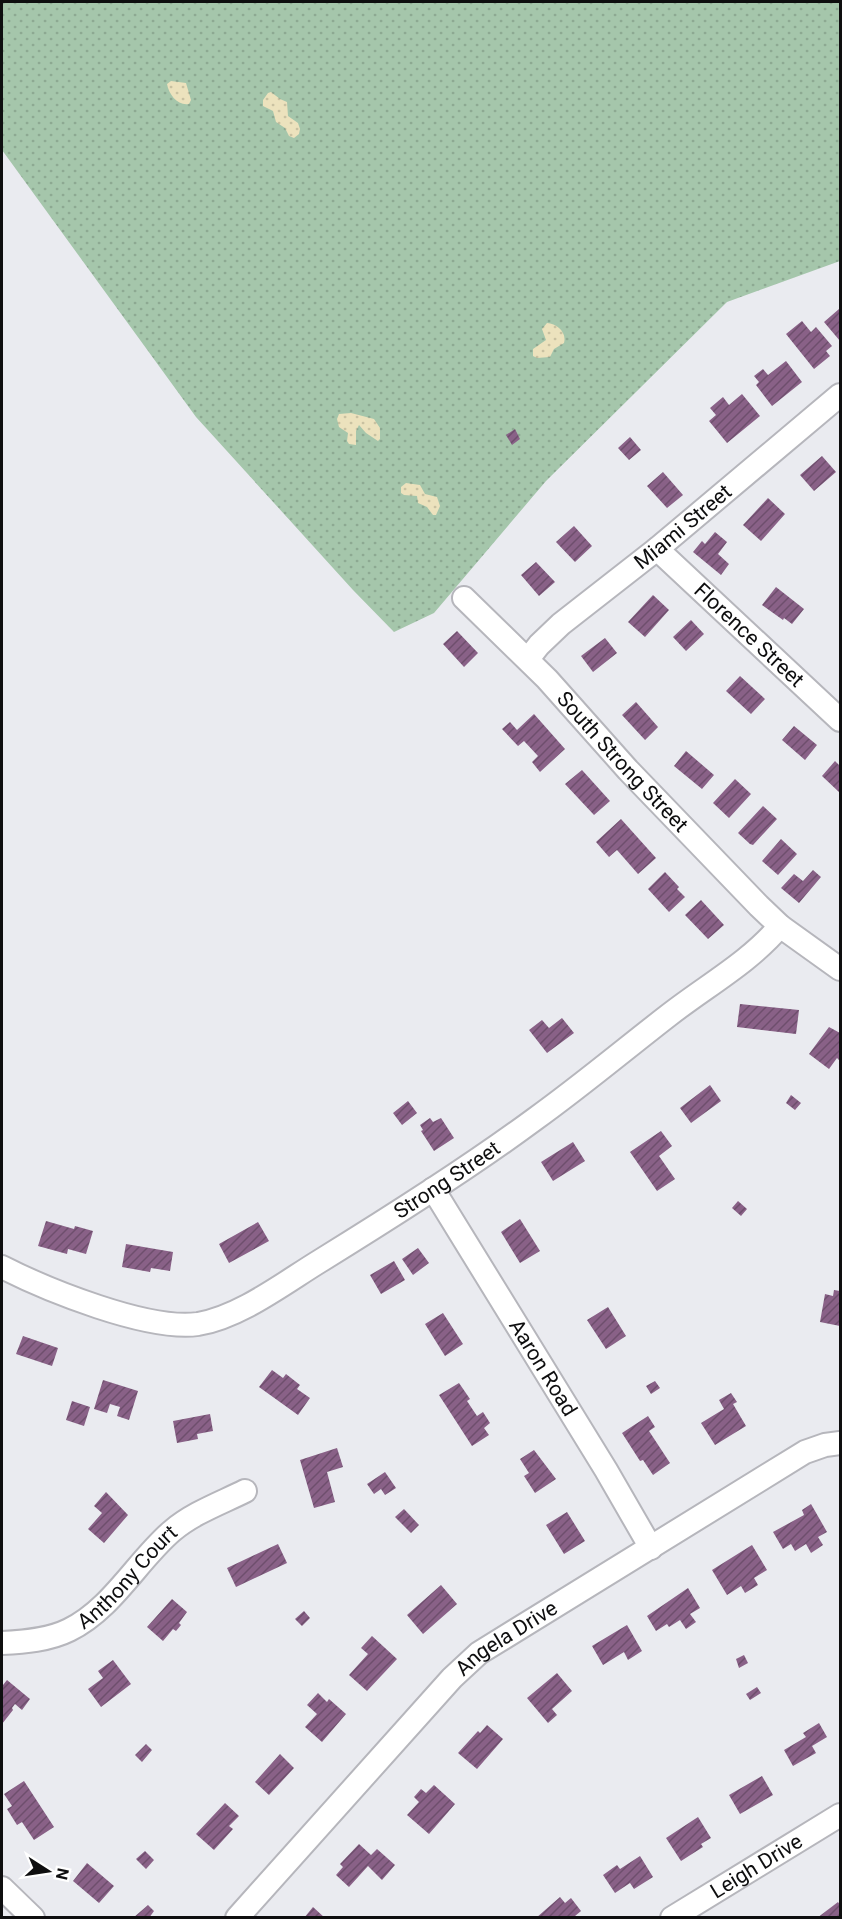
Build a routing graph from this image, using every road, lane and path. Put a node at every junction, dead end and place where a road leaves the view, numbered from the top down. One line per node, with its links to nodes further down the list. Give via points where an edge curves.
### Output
1 (840, 395): 2 (street, Miami Street)
2 (657, 549): 4 (street, Miami Street, via 561,624); 5 (street, Florence Street)
3 (464, 598): 4 (street, South Strong Street)
4 (528, 659): 6 (street, South Strong Street, via 648,791)
5 (840, 720)
6 (780, 926): 7 (street); 8 (street, Strong Street, via 765,945 552,1107)
7 (840, 969)
8 (433, 1189): 9 (street, Strong Street, via 247,1305 199,1324 164,1324 136,1318); 12 (street, Aaron Road)
9 (2, 1267)
10 (840, 1443): 12 (street, Angela Drive, via 805,1452)
11 (245, 1491): 13 (street, Anthony Court, via 172,1531 103,1605 70,1630)
12 (651, 1548): 17 (street, Angela Drive, via 479,1653 452,1678)
13 (2, 1643)
14 (840, 1815): 18 (street, Leigh Drive)
15 (2, 1888): 16 (street)
16 (33, 1917)
17 (237, 1917)
18 (672, 1917)

